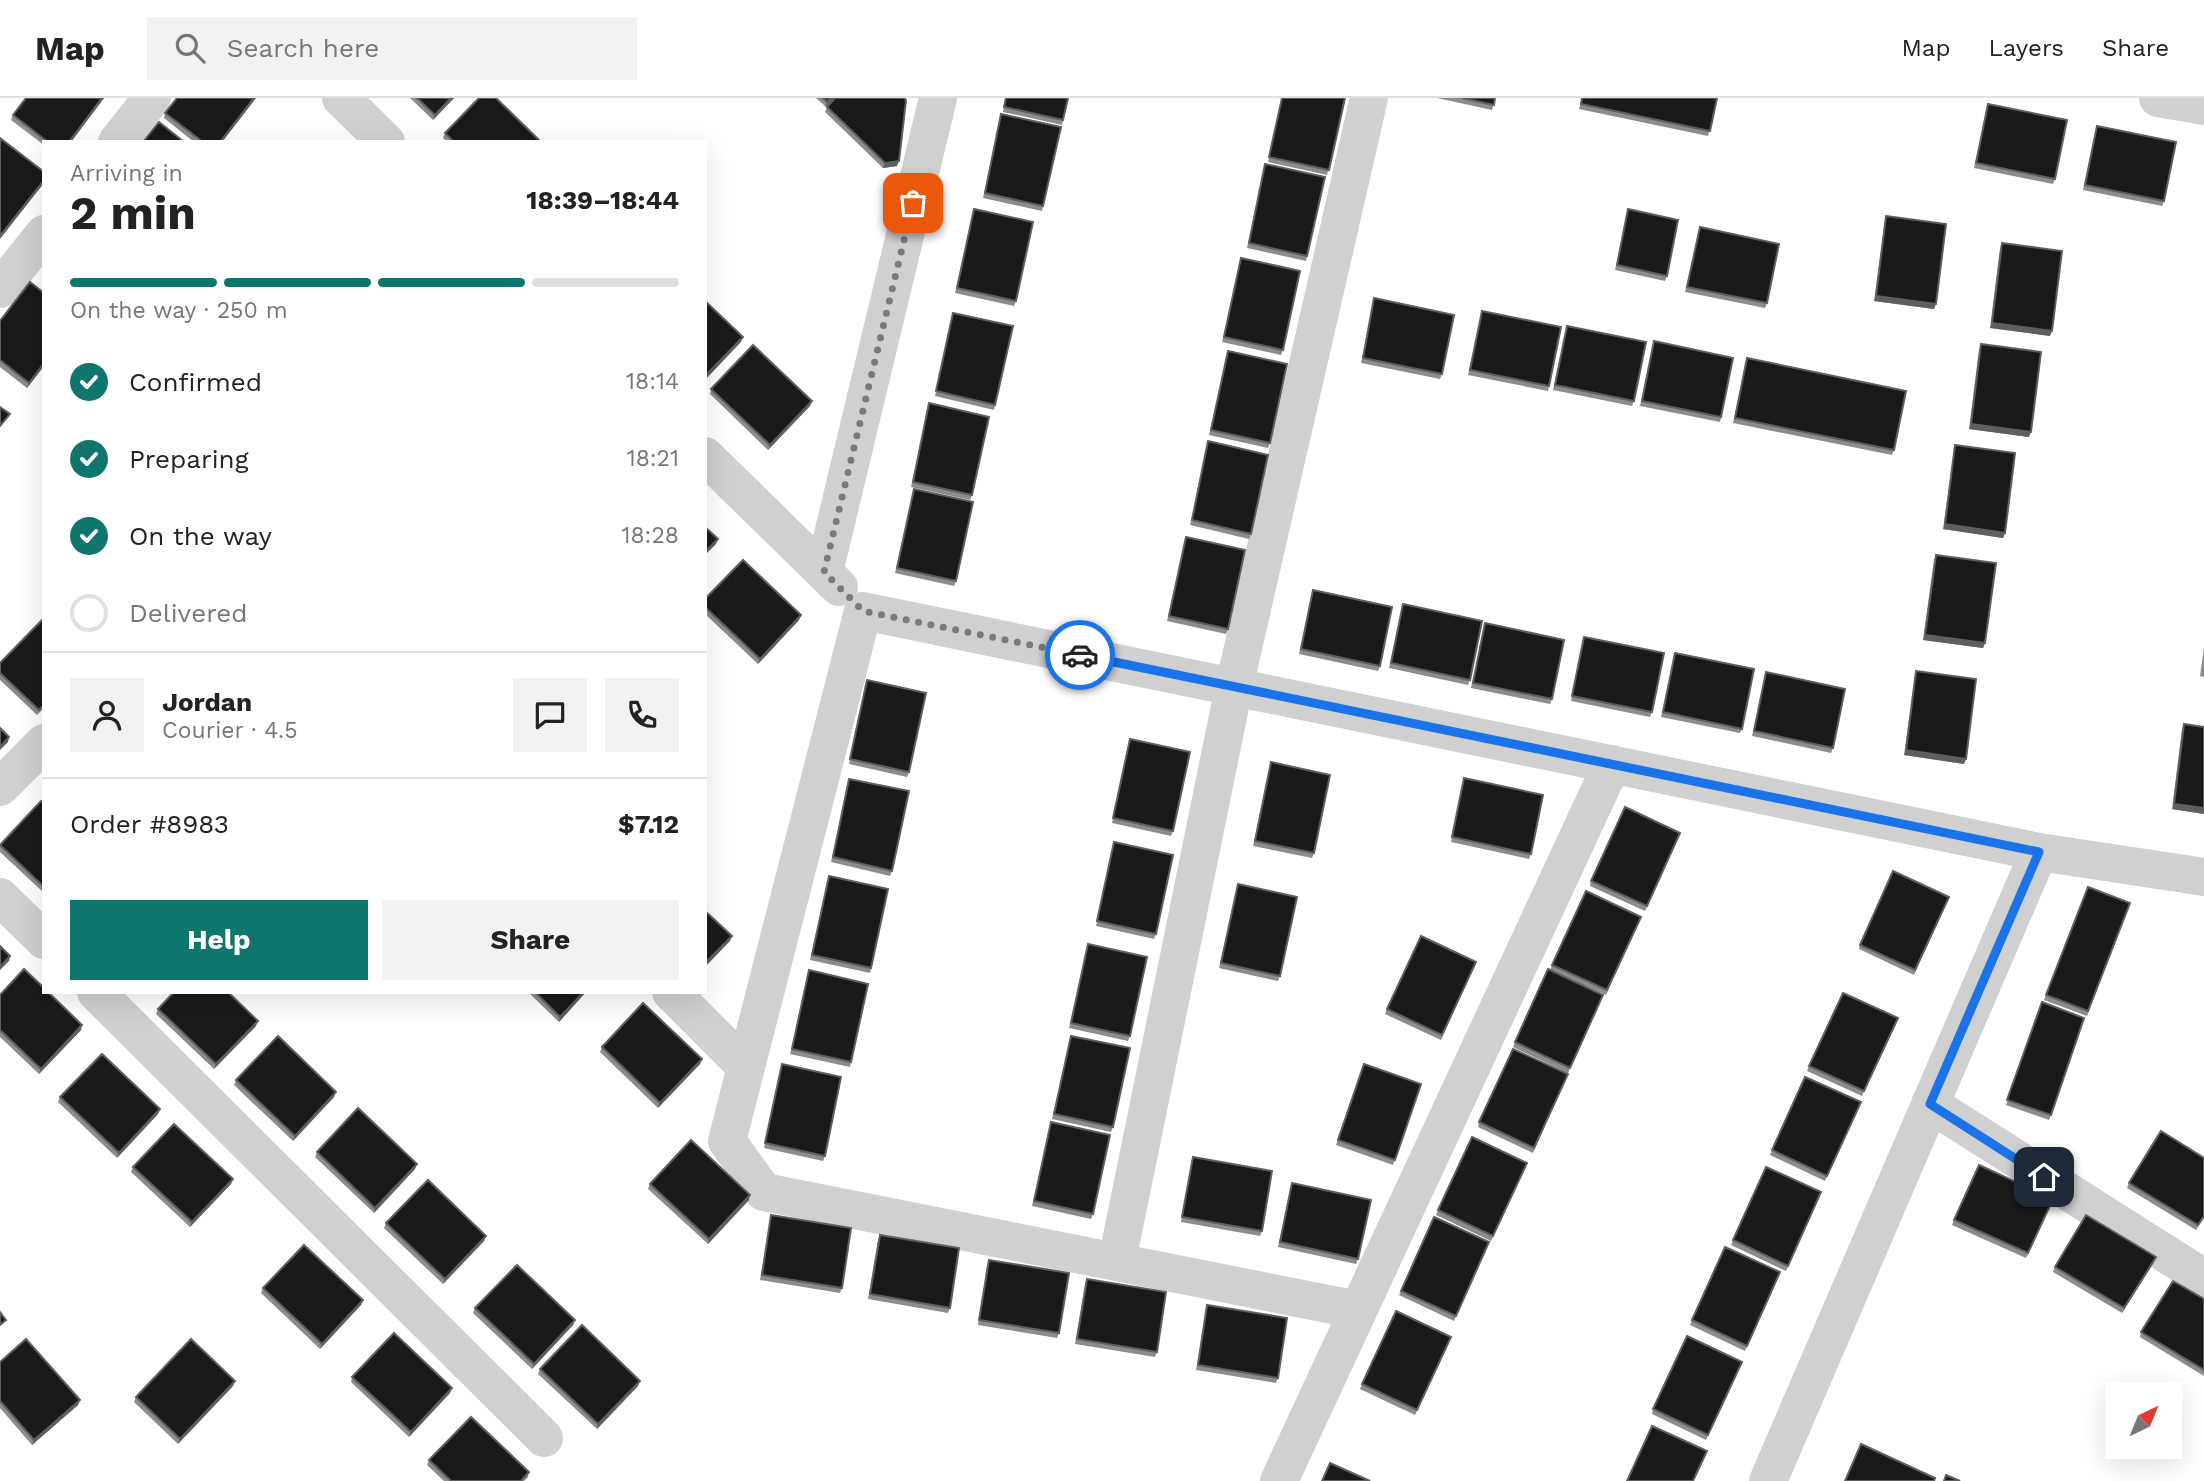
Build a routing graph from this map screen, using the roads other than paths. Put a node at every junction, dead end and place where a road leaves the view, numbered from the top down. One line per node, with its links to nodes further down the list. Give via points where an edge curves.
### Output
1 (152, 98): 7 (street)
2 (341, 98): 8 (street)
3 (938, 98): 12 (street)
4 (1369, 98): 14 (street)
5 (2158, 98): 6 (street)
6 (2204, 106)
7 (119, 140)
8 (384, 140)
9 (42, 236): 10 (street)
10 (0, 289)
11 (707, 458): 12 (street)
12 (824, 572): 13 (street)
13 (863, 611): 14 (street); 24 (street)
14 (1234, 687): 16 (street); 26 (street)
15 (42, 746): 17 (street)
16 (1612, 764): 18 (street); 28 (street)
17 (0, 787)
18 (2039, 852): 19 (street); 25 (street)
19 (2204, 877)
20 (0, 897): 21 (street)
21 (42, 938)
22 (98, 994): 29 (street)
23 (673, 994): 24 (street)
24 (747, 1067): 26 (street, via 727,1141 764,1192)
25 (1930, 1104): 27 (street); 31 (street)
26 (1117, 1261): 28 (street)
27 (2204, 1278)
28 (1358, 1310): 30 (street)
29 (544, 1438)
30 (1279, 1481)
31 (1768, 1481)

